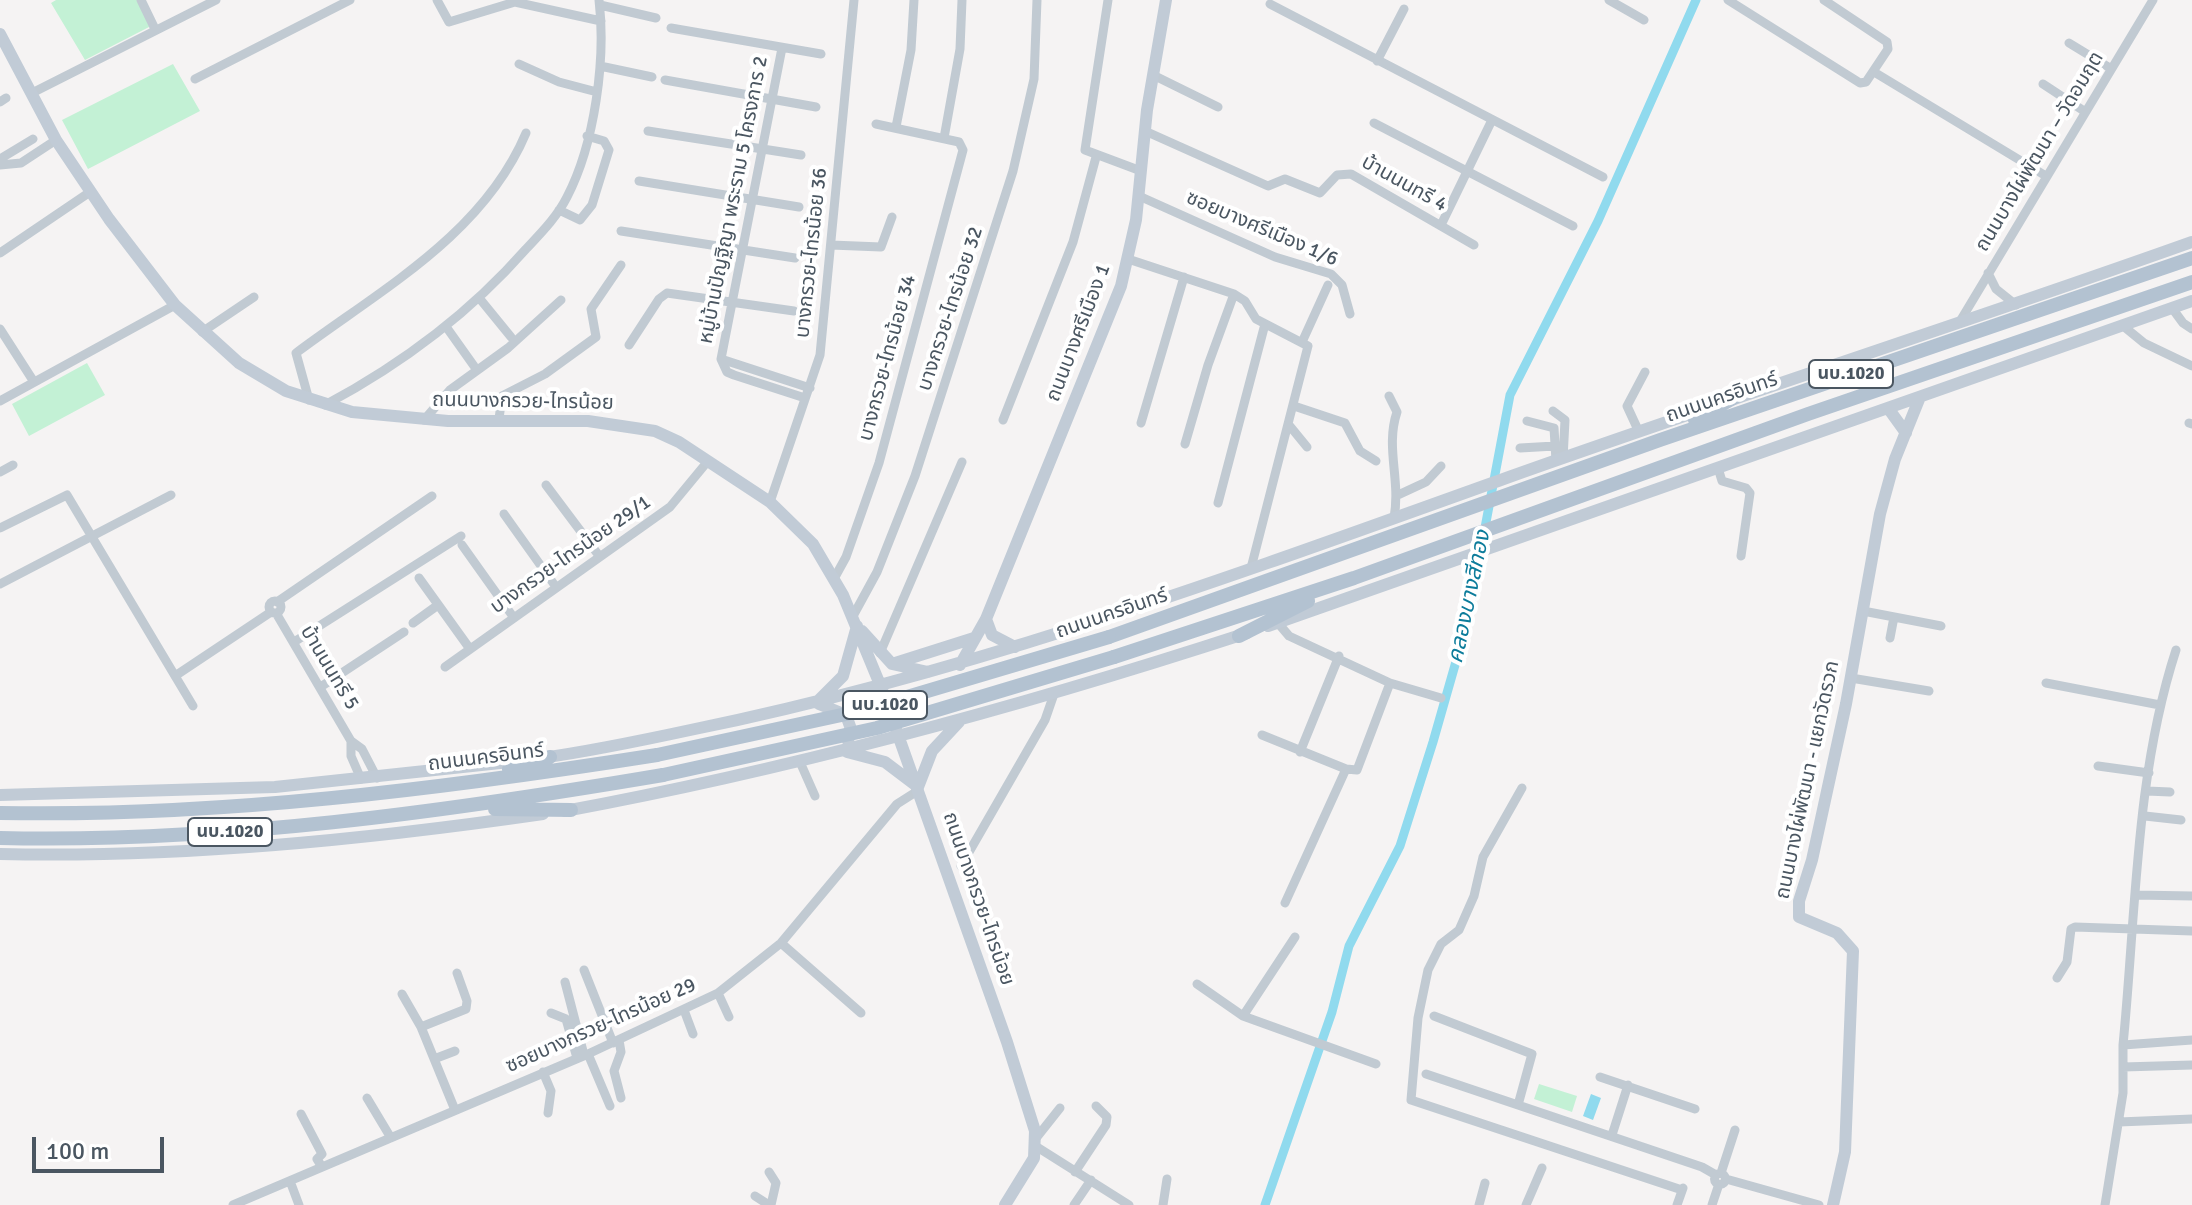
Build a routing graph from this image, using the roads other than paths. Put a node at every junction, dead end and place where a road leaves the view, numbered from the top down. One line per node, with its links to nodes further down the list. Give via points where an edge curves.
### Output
1 (141, 0): 24 (street)
2 (350, 0): 36 (street)
3 (437, 0): 16 (street, via 449,22)
4 (854, 0): 76 (street, บางกรวย-ไทรน้อย 36)
5 (914, 0): 48 (street, via 911,50)
6 (962, 0): 53 (street, via 960,49)
7 (1037, 0): 168 (street, บางกรวย-ไทรน้อย 32, via 1029,110 1000,217 915,476)
8 (1108, 0): 58 (street, via 1085,145)
9 (1166, 0): 34 (main road, ถนนบางศรีเมือง 1)
10 (1609, 0): 21 (street)
11 (1728, 0): 18 (street)
12 (1824, 0): 33 (street, via 1887,42)
13 (213, 1): 24 (street)
14 (599, 2): 20 (street); 22 (street)
15 (2148, 2): 32 (street, ถนนบางไผ่พัฒนา – วัดอมฤต)
16 (490, 4): 22 (street, via 530,4)
17 (1270, 4): 29 (street)
18 (1745, 4): 33 (street, via 1860,83)
19 (1404, 9): 29 (street)
20 (656, 18)
21 (1644, 20)
22 (601, 21): 31 (street)
23 (671, 28): 27 (street)
24 (155, 29): 40 (street)
25 (0, 34): 40 (main road, ถนนบางกรวย-ไทรน้อย)
26 (2069, 43): 32 (street)
27 (782, 48): 28 (street); 41 (street, หมู่บ้านปัญฐิญา พระราม 5 โครงการ 2)
28 (821, 54)
29 (1377, 61): 45 (street)
30 (519, 64): 39 (street)
31 (600, 66): 35 (street); 39 (street)
32 (2110, 68): 44 (street, ถนนบางไผ่พัฒนา – วัดอมฤต)
33 (1874, 72): 63 (street)
34 (1153, 75): 43 (street); 50 (main road, ถนนบางศรีเมือง 1)
35 (652, 77)
36 (195, 79)
37 (665, 80): 41 (street)
38 (2043, 84): 44 (street)
39 (597, 92): 52 (street)
40 (32, 93): 55 (main road, ถนนบางกรวย-ไทรน้อย)
41 (773, 100): 42 (street); 56 (street, หมู่บ้านปัญฐิญา พระราม 5 โครงการ 2)
42 (816, 107)
43 (1218, 107)
44 (2084, 111): 63 (street, ถนนบางไผ่พัฒนา – วัดอมฤต)
45 (1492, 120): 62 (street); 64 (street)
46 (1374, 123): 62 (street)
47 (876, 124): 48 (street)
48 (896, 127): 53 (street)
49 (648, 131): 56 (street)
50 (1145, 131): 61 (main road, ถนนบางศรีเมือง 1); 72 (street, บ้านนนทรี 4, via 1268,186 1285,179 1320,193 1346,172)
51 (526, 133): 117 (street, via 502,179 423,262 296,353)
52 (587, 136): 70 (street); 70 (street, via 604,141 609,150 592,205 580,220)
53 (944, 138): 157 (street, บางกรวย-ไทรน้อย 34, via 962,144 879,463)
54 (33, 139): 59 (street)
55 (56, 140): 60 (street, via 21,163); 66 (main road, ถนนบางกรวย-ไทรน้อย)
56 (765, 150): 57 (street); 68 (street, หมู่บ้านปัญฐิญา พระราม 5 โครงการ 2)
57 (801, 155)
58 (1096, 157): 61 (street); 125 (street, via 1073,242)
59 (0, 159)
60 (0, 165)
61 (1141, 171): 67 (main road, ถนนบางศรีเมือง 1)
62 (1467, 173): 72 (street); 73 (street)
63 (2046, 176): 84 (street, ถนนบางไผ่พัฒนา – วัดอมฤต)
64 (1603, 177)
65 (639, 181): 68 (street)
66 (90, 192): 79 (street); 94 (main road, ถนนบางกรวย-ไทรน้อย)
67 (1139, 196): 82 (main road, ถนนบางศรีเมือง 1); 98 (street, ซอยบางศรีเมือง 1/6, via 1275,257 1331,274 1342,285)
68 (754, 200): 69 (street); 78 (street, หมู่บ้านปัญฐิญา พระราม 5 โครงการ 2)
69 (799, 207)
70 (559, 210): 90 (street)
71 (892, 217): 76 (street, via 881,247)
72 (1441, 225): 77 (street, บ้านนนทรี 4)
73 (1573, 226)
74 (621, 231): 78 (street)
75 (2192, 242): 95 (main road, ถนนนครอินทร์ / นบ.1020)
76 (831, 245): 113 (street, บางกรวย-ไทรน้อย 36, via 820,355)
77 (1474, 245)
78 (742, 250): 80 (street); 93 (street, หมู่บ้านปัญฐิญา พระราม 5 โครงการ 2)
79 (0, 253)
80 (795, 258)
81 (2192, 258): 131 (main road, ถนนนครอินทร์ / นบ.1020)
82 (1128, 259): 85 (street); 167 (main road, ถนนบางศรีเมือง 1, via 1114,306)
83 (621, 265): 123 (street, via 591,309 596,337 545,374 502,396)
84 (1988, 273): 95 (street, via 1996,289); 99 (street, ถนนบางไผ่พัฒนา – วัดอมฤต)
85 (1184, 277): 88 (street); 127 (street)
86 (2192, 282): 159 (main road, ถนนนครอินทร์ / นบ.1020)
87 (1328, 285): 107 (street)
88 (1234, 294): 100 (street); 132 (street)
89 (254, 297): 105 (street)
90 (480, 299): 102 (street); 106 (street)
91 (561, 300): 124 (street, via 450,390)
92 (2192, 301): 96 (main road, นบ.1020)
93 (733, 302): 97 (street); 108 (street, via 663,294); 113 (street, หมู่บ้านปัญฐิญา พระราม 5 โครงการ 2, via 721,359)
94 (175, 305): 105 (main road, ถนนบางกรวย-ไทรน้อย); 112 (street)
95 (2016, 305): 99 (main road, ถนนนครอินทร์ / นบ.1020)
96 (2172, 308): 101 (main road, นบ.1020); 104 (street)
97 (794, 311)
98 (1350, 314)
99 (1958, 323): 115 (main road, ถนนนครอินทร์ / นบ.1020)
100 (1265, 324): 107 (street); 149 (street)
101 (2122, 325): 110 (street, via 2144,343); 116 (main road, นบ.1020)
102 (447, 328): 109 (street); 119 (street)
103 (0, 329): 112 (street)
104 (2192, 329)
105 (202, 332): 117 (main road, ถนนบางกรวย-ไทรน้อย, via 239,363)
106 (511, 337)
107 (1305, 342): 120 (street, via 1308,357)
108 (629, 345)
109 (474, 366)
110 (2192, 366)
111 (1645, 372): 129 (street, via 1627,406)
112 (34, 382): 118 (street)
113 (807, 393): 148 (street, บางกรวย-ไทรน้อย 36)
114 (1389, 396): 146 (street, via 1396,407 1390,435)
115 (1735, 397): 129 (main road, ถนนนครอินทร์ / นบ.1020); 131 (main road)
116 (1920, 397): 121 (main road, นบ.1020); 130 (main road, ถนนบางไผ่พัฒนา - แยกวัดรวก)
117 (309, 400): 119 (main road, ถนนบางกรวย-ไทรน้อย)
118 (0, 401)
119 (325, 405): 124 (main road, ถนนบางกรวย-ไทรน้อย)
120 (1294, 406): 128 (street); 138 (street, via 1345,423 1360,451)
121 (1888, 408): 130 (main road); 142 (main road, นบ.1020)
122 (1553, 411): 136 (street, via 1565,420)
123 (499, 419): 124 (main road, ถนนบางกรวย-ไทรน้อย); 137 (main road, ถนนบางกรวย-ไทรน้อย, via 639,427)
124 (424, 420)
125 (1003, 420)
126 (1527, 421): 133 (street, via 1554,428)
127 (1141, 423)
128 (1289, 425): 134 (street); 156 (street)
129 (1639, 432): 136 (main road, ถนนนครอินทร์ / นบ.1020)
130 (1906, 433): 163 (main road, ถนนบางไผ่พัฒนา - แยกวัดรวก, via 1880,514)
131 (1660, 440): 211 (main road, ถนนนครอินทร์ / นบ.1020, bridge, via 1109,637 860,711 657,755)
132 (1185, 444)
133 (1555, 446): 135 (street); 136 (street)
134 (1307, 447)
135 (1520, 448)
136 (1559, 460): 151 (main road, ถนนนครอินทร์ / นบ.1020)
137 (708, 461): 148 (main road, ถนนบางกรวย-ไทรน้อย); 155 (street, บางกรวย-ไทรน้อย 29/1, via 670,507)
138 (1376, 461)
139 (962, 462): 180 (street)
140 (13, 465): 143 (street)
141 (1441, 466): 146 (street, via 1426,482)
142 (1718, 468): 154 (street, via 1722,481 1750,493); 170 (main road, นบ.1020)
143 (0, 472)
144 (546, 485): 155 (street)
145 (171, 495): 153 (street)
146 (1398, 495): 151 (street)
147 (432, 496): 164 (street, via 270,603)
148 (770, 502): 157 (main road, ถนนบางกรวย-ไทรน้อย, via 813,544)
149 (1218, 503)
150 (504, 514): 161 (street)
151 (1394, 518): 156 (main road, ถนนนครอินทร์ / นบ.1020)
152 (0, 528): 153 (street, via 65,494)
153 (90, 537): 160 (street); 186 (street)
154 (1741, 556)
155 (600, 557): 161 (street, บางกรวย-ไทรน้อย 29/1)
156 (1251, 568): 177 (main road, ถนนนครอินทร์ / นบ.1020)
157 (835, 577): 168 (main road, ถนนบางกรวย-ไทรน้อย)
158 (419, 578): 162 (street)
159 (1354, 578): 173 (main road); 218 (main road, ถนนนครอินทร์ / นบ.1020, bridge, via 877,728 663,775)
160 (0, 584)
161 (556, 587): 166 (street, บางกรวย-ไทรน้อย 29/1)
162 (438, 605): 169 (street); 178 (street)
163 (1863, 611): 165 (street); 187 (main road, ถนนบางไผ่พัฒนา - แยกวัดรวก)
164 (274, 613): 176 (street, บ้านนนทรี 5); 186 (street)
165 (1894, 617): 171 (street); 175 (street)
166 (514, 618): 176 (street, via 461,540); 178 (street, บางกรวย-ไทรน้อย 29/1)
167 (986, 619): 174 (main road, ถนนบางศรีเมือง 1); 177 (main road, via 992,635)
168 (855, 621): 180 (main road); 191 (main road, ถนนบางกรวย-ไทรน้อย); 195 (main road, via 843,676)
169 (413, 623)
170 (1278, 623): 173 (main road, นบ.1020); 181 (street, via 1289,636)
171 (1941, 626)
172 (404, 632): 190 (street)
173 (1239, 636): 193 (main road, นบ.1020)
174 (974, 638): 182 (main road); 183 (main road, ถนนบางศรีเมือง 1)
175 (1890, 638)
176 (294, 642): 190 (street, บ้านนนทรี 5)
177 (1015, 647): 183 (main road, ถนนนครอินทร์ / นบ.1020)
178 (470, 649): 184 (street, บางกรวย-ไทรน้อย 29/1)
179 (2176, 650): 196 (street)
180 (880, 653): 182 (main road)
181 (1339, 656): 188 (street); 203 (street)
182 (892, 664): 185 (main road)
183 (960, 665): 185 (main road, ถนนนครอินทร์ / นบ.1020)
184 (445, 667)
185 (940, 672): 191 (main road, ถนนนครอินทร์ / นบ.1020); 198 (main road, via 928,707 940,718)
186 (175, 676): 197 (street)
187 (1851, 678): 192 (street); 299 (main road, ถนนบางไผ่พัฒนา - แยกวัดรวก, via 1799,901 1799,917 1837,933 1853,951 1845,1152)
188 (1390, 683): 194 (street); 207 (street, via 1359,768)
189 (2046, 683): 196 (street)
190 (322, 686): 201 (street, บ้านนนทรี 5)
191 (881, 687): 195 (main road, ถนนนครอินทร์ / นบ.1020); 200 (main road, ถนนบางกรวย-ไทรน้อย)
192 (1929, 691)
193 (1054, 694): 198 (main road, นบ.1020); 225 (street, via 1045,720)
194 (1441, 698)
195 (815, 703): 202 (main road, via 839,710 850,721 850,737); 204 (main road, ถนนนครอินทร์ / นบ.1020)
196 (2160, 705): 208 (street)
197 (193, 706)
198 (962, 720): 200 (main road, นบ.1020); 212 (main road, via 932,751)
199 (1262, 735): 203 (street)
200 (899, 736): 202 (main road, นบ.1020); 212 (main road, ถนนบางกรวย-ไทรน้อย)
201 (351, 741): 209 (street, บ้านนนทรี 5, via 362,749); 210 (street, บ้านนนทรี 5)
202 (841, 751): 205 (main road, นบ.1020); 212 (main road, via 885,762)
203 (1300, 752): 207 (street)
204 (550, 757): 209 (main road, ถนนนครอินทร์ / นบ.1020); 211 (main road)
205 (800, 762): 217 (street); 219 (main road, นบ.1020)
206 (2098, 766): 208 (street)
207 (1346, 769): 228 (street)
208 (2149, 773): 214 (street)
209 (377, 778): 210 (main road, ถนนนครอินทร์ / นบ.1020)
210 (361, 779): 216 (main road, ถนนนครอินทร์ / นบ.1020, via 211,791)
211 (458, 783): 220 (main road, ถนนนครอินทร์ / นบ.1020, via 229,805)
212 (918, 788): 232 (street, ซอยบางกรวย-ไทรน้อย 29, via 897,804); 276 (main road, ถนนบางกรวย-ไทรน้อย)
213 (1522, 788): 296 (street, via 1483,857 1459,930 1441,944 1428,970 1411,1100 1683,1187)
214 (2147, 791): 215 (street); 221 (street)
215 (2170, 792)
216 (0, 795)
217 (815, 796)
218 (458, 807): 219 (main road); 223 (main road, ถนนนครอินทร์ / นบ.1020, via 222,833)
219 (571, 810): 224 (main road, นบ.1020, via 432,830 223,849)
220 (0, 813)
221 (2145, 816): 222 (street); 226 (street)
222 (2181, 820)
223 (0, 838)
224 (0, 854)
225 (961, 866)
226 (2136, 895): 227 (street); 229 (street)
227 (2192, 896)
228 (1285, 903)
229 (2135, 930): 230 (street); 235 (street, via 2071,929 2067,962); 250 (street)
230 (2192, 931)
231 (1295, 937): 243 (street)
232 (781, 943): 238 (street, ซอยบางกรวย-ไทรน้อย 29); 242 (street)
233 (584, 970): 249 (street)
234 (457, 973): 246 (street, via 466,1009)
235 (2057, 978)
236 (565, 982): 252 (street)
237 (1197, 984): 243 (street)
238 (718, 993): 240 (street, ซอยบางกรวย-ไทรน้อย 29); 245 (street)
239 (402, 994): 246 (street)
240 (684, 1010): 247 (street); 249 (street, ซอยบางกรวย-ไทรน้อย 29)
241 (551, 1013): 252 (street, via 566,1019)
242 (861, 1013)
243 (1243, 1016): 254 (street)
244 (1434, 1016): 263 (street, via 1532,1054)
245 (729, 1017)
246 (421, 1027): 253 (street)
247 (693, 1034)
248 (2192, 1040): 250 (street)
249 (616, 1041): 252 (street, ซอยบางกรวย-ไทรน้อย 29); 262 (street, via 621,1052 614,1071)
250 (2123, 1045): 256 (street)
251 (455, 1051): 253 (street)
252 (583, 1056): 257 (street, ซอยบางกรวย-ไทรน้อย 29); 264 (street)
253 (434, 1059): 268 (street)
254 (1376, 1064)
255 (2192, 1065): 256 (street)
256 (2123, 1067): 272 (street)
257 (543, 1072): 268 (street, ซอยบางกรวย-ไทรน้อย 29); 269 (street, via 551,1091)
258 (1426, 1074): 263 (street)
259 (1600, 1077): 260 (street)
260 (1628, 1085): 267 (street); 274 (street)
261 (367, 1098): 275 (street)
262 (621, 1098)
263 (1518, 1105): 274 (street)
264 (610, 1106)
265 (1096, 1106): 280 (street, via 1107,1117 1106,1125)
266 (1060, 1108): 276 (street)
267 (1695, 1109)
268 (455, 1110): 275 (street, ซอยบางกรวย-ไทรน้อย 29)
269 (548, 1113)
270 (301, 1114): 277 (street, via 322,1154 317,1159)
271 (2192, 1119): 272 (street)
272 (2119, 1122): 300 (street)
273 (1735, 1130): 281 (street)
274 (1612, 1135): 281 (street)
275 (391, 1138): 277 (street, ซอยบางกรวย-ไทรน้อย 29)
276 (1037, 1142): 280 (street); 290 (main road, via 1032,1164)
277 (322, 1167): 284 (street, ซอยบางกรวย-ไทรน้อย 29)
278 (1542, 1168): 295 (street)
279 (769, 1172): 289 (street, via 776,1183)
280 (1075, 1172): 283 (street)
281 (1721, 1178): 297 (street); 298 (street)
282 (1167, 1179): 293 (street)
283 (1091, 1180): 291 (street); 292 (street)
284 (290, 1181): 287 (street, ซอยบางกรวย-ไทรน้อย 29); 288 (street)
285 (1485, 1183): 294 (street)
286 (755, 1196): 289 (street)
287 (233, 1205)
288 (299, 1205)
289 (770, 1205)
290 (1005, 1205)
291 (1074, 1205)
292 (1129, 1205)
293 (1163, 1205)
294 (1479, 1205)
295 (1526, 1205)
296 (1677, 1205)
297 (1712, 1205)
298 (1819, 1205)
299 (1833, 1205)
300 (2105, 1205)

